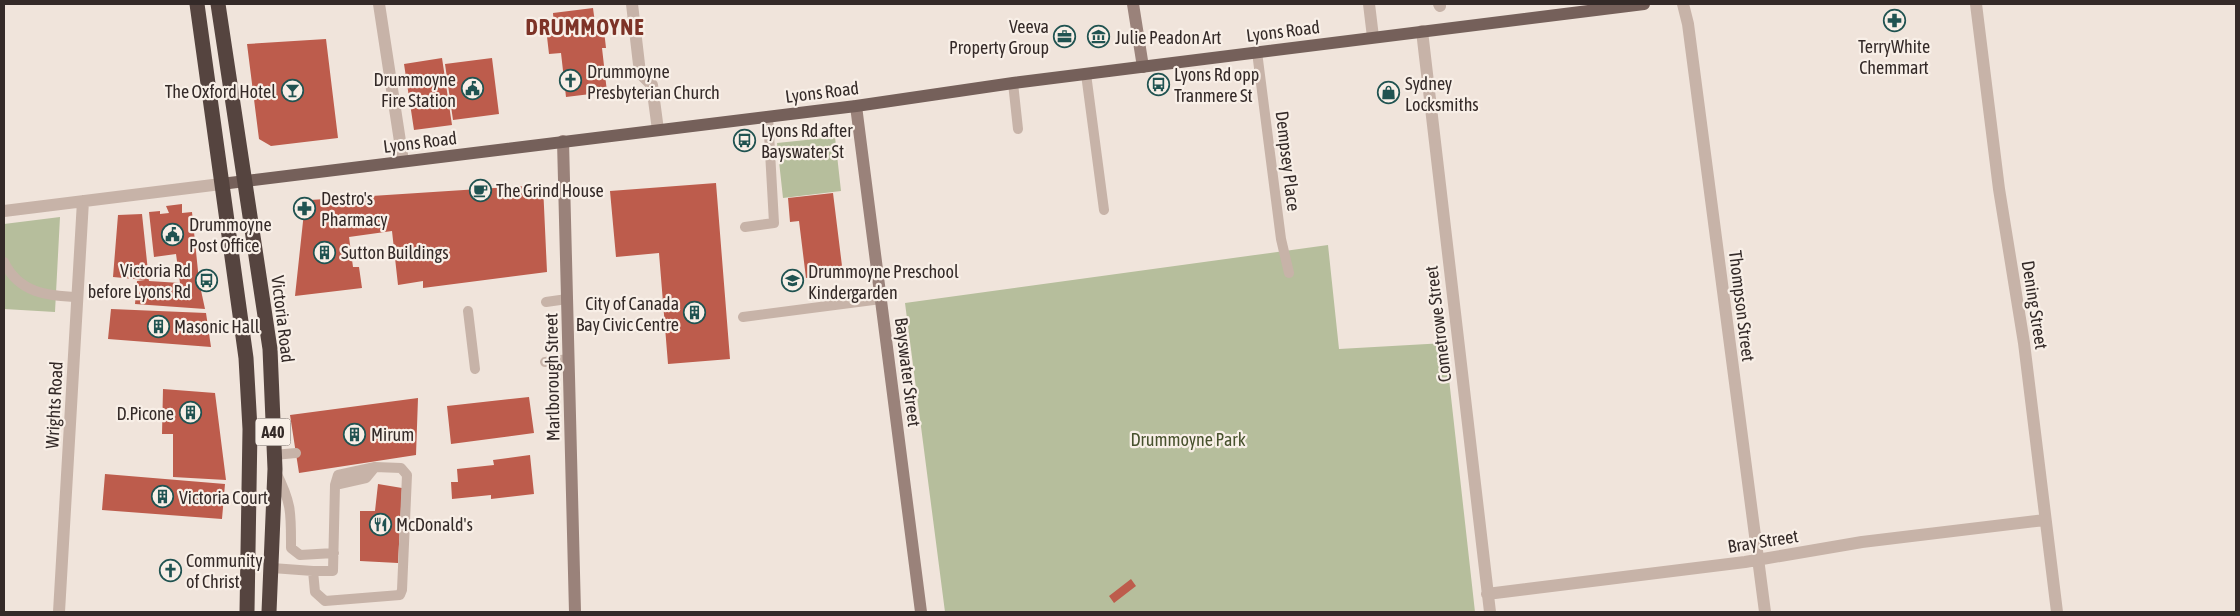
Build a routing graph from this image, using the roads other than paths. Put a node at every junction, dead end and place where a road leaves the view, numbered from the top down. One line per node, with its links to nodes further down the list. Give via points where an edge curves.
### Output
1 (197, 4): 23 (highway, A40)
2 (218, 4): 22 (highway, Victoria Road / A40)
3 (379, 4): 21 (street)
4 (632, 4): 19 (street, via 640,73 652,85)
5 (1134, 4): 13 (street)
6 (1369, 4): 11 (street)
7 (1644, 4): 10 (main road, Lyons Road)
8 (1683, 4): 43 (street, Thompson Street)
9 (1976, 4): 41 (street, Dening Street, via 1999,189 2024,343)
10 (1422, 31): 11 (main road, Lyons Road); 46 (street, Cometrowe Street)
11 (1373, 37): 12 (main road, Lyons Road)
12 (1257, 52): 13 (main road, Lyons Road); 29 (lane, Dempsey Place, via 1281,239)
13 (1143, 67): 14 (main road, Lyons Road)
14 (1086, 74): 15 (main road, Lyons Road); 25 (lane)
15 (1013, 83): 16 (main road, Lyons Road); 18 (lane)
16 (856, 106): 17 (main road, Lyons Road); 32 (street, Bayswater Street)
17 (768, 116): 19 (main road, Lyons Road); 27 (lane, via 774,223)
18 (1018, 129)
19 (658, 130): 20 (main road, Lyons Road)
20 (563, 141): 21 (main road, Lyons Road); 31 (street, Marlborough Street)
21 (403, 161): 22 (main road, Lyons Road)
22 (244, 181): 23 (main road, Lyons Road); 40 (highway, Victoria Road / A40, via 270,350)
23 (221, 184): 24 (street, Lyons Road); 48 (highway, A40, via 246,358 250,420)
24 (83, 201): 26 (street, Lyons Road); 30 (street, Wrights Road)
25 (1104, 210)
26 (4, 211)
27 (745, 227)
28 (4, 262): 30 (lane, via 19,281 40,294)
29 (1289, 273)
30 (78, 298): 47 (street, Wrights Road)
31 (567, 299): 33 (lane); 36 (street, Marlborough Street)
32 (881, 299): 35 (lane); 51 (street, Bayswater Street)
33 (546, 302)
34 (468, 311): 38 (lane)
35 (743, 317)
36 (569, 359): 37 (lane); 50 (street, Marlborough Street)
37 (545, 362)
38 (475, 369)
39 (296, 453): 40 (lane)
40 (274, 462): 42 (lane, via 291,508 291,548 300,555); 44 (highway, Victoria Road / A40)
41 (2045, 520): 43 (street, Bray Street, via 1862,542); 54 (street, Dening Street)
42 (334, 553): 45 (lane, via 333,571); 45 (lane, via 335,479 342,473 376,467 401,468 407,475 400,595 325,601 315,592)
43 (1757, 560): 46 (street, Bray Street); 53 (street, Thompson Street)
44 (272, 568): 45 (lane); 49 (highway, Victoria Road / A40)
45 (313, 571)
46 (1487, 594): 52 (street, Cometrowe Street)
47 (59, 612)
48 (248, 612)
49 (269, 612)
50 (575, 612)
51 (921, 612)
52 (1490, 612)
53 (1765, 612)
54 (2057, 612)

